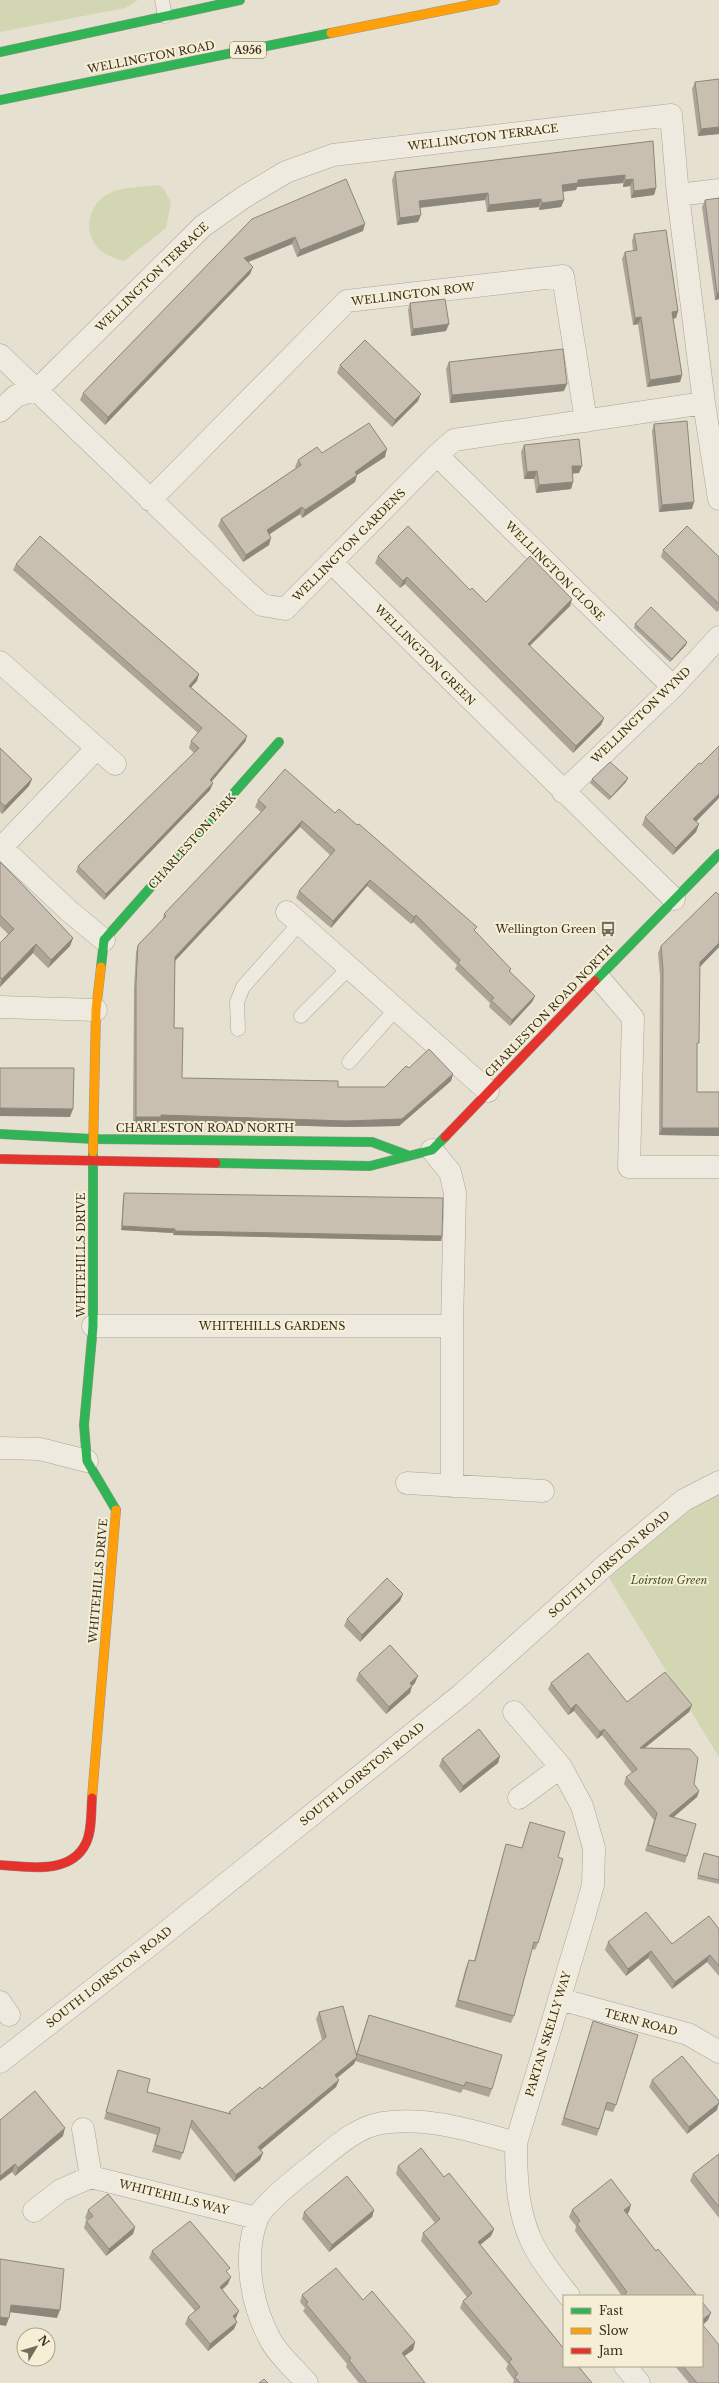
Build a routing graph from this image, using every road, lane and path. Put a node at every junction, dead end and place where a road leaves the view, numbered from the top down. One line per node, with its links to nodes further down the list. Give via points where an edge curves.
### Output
1 (162, 0): 4 (lane)
2 (240, 0): 4 (street)
3 (496, 0): 6 (street, WELLINGTON ROAD / A956)
4 (165, 16): 5 (street)
5 (0, 52)
6 (0, 100)
7 (719, 190): 8 (street)
8 (678, 195): 10 (street, WELLINGTON TERRACE, via 671,114 333,155 286,172 203,226); 11 (street, WELLINGTON TERRACE)
9 (0, 355): 10 (street, WELLINGTON GARDENS)
10 (38, 389): 12 (street, WELLINGTON TERRACE, via 16,396); 16 (street, WELLINGTON GARDENS)
11 (704, 403): 13 (street, WELLINGTON GARDENS); 15 (street, WELLINGTON TERRACE)
12 (0, 411)
13 (586, 421): 14 (street, WELLINGTON GARDENS, via 454,440); 16 (street, WELLINGTON ROW, via 563,276 347,301)
14 (437, 455): 17 (street, WELLINGTON GARDENS); 20 (street, WELLINGTON CLOSE)
15 (719, 499)
16 (150, 500): 17 (street, WELLINGTON GARDENS, via 262,605 285,609)
17 (331, 562): 24 (street, WELLINGTON GREEN)
18 (719, 637): 20 (street, WELLINGTON WYND)
19 (0, 662): 22 (street)
20 (672, 686): 24 (street, WELLINGTON WYND)
21 (279, 742): 29 (street, CHARLESTON PARK)
22 (97, 748): 23 (street); 25 (street)
23 (115, 764)
24 (562, 792): 27 (street, WELLINGTON GREEN)
25 (1, 846): 29 (street, via 69,911)
26 (719, 854): 27 (street, CHARLESTON ROAD NORTH)
27 (674, 899): 31 (street, CHARLESTON ROAD NORTH)
28 (293, 918): 30 (street); 36 (lane, via 243,987 237,1002)
29 (104, 940): 34 (street)
30 (349, 968): 33 (street); 35 (lane)
31 (599, 978): 38 (street, CHARLESTON ROAD NORTH); 45 (street, via 633,1018 629,1167)
32 (0, 1007): 34 (street)
33 (396, 1009): 37 (lane); 38 (street)
34 (96, 1010): 40 (street)
35 (301, 1016)
36 (238, 1029)
37 (349, 1062)
38 (488, 1091): 41 (street, CHARLESTON ROAD NORTH)
39 (0, 1134): 40 (street, CHARLESTON ROAD NORTH)
40 (93, 1139): 42 (street, CHARLESTON ROAD NORTH, via 372,1142); 44 (street)
41 (432, 1150): 42 (street); 47 (street, via 450,1172 455,1193)
42 (407, 1155): 44 (street, via 370,1166)
43 (0, 1159): 44 (street)
44 (93, 1162): 46 (street, WHITEHILLS DRIVE)
45 (719, 1167)
46 (93, 1326): 47 (street, WHITEHILLS GARDENS); 49 (street, WHITEHILLS DRIVE, via 84,1425)
47 (452, 1326): 52 (street)
48 (0, 1448): 49 (street, via 40,1449)
49 (87, 1460): 57 (street, WHITEHILLS DRIVE, via 116,1508 86,1843 76,1857 60,1865)
50 (719, 1482): 60 (street, SOUTH LOIRSTON ROAD, via 684,1500 608,1563 462,1694)
51 (407, 1483): 52 (street)
52 (452, 1486): 53 (street)
53 (542, 1492)
54 (514, 1712): 55 (street, PARTAN SKELLY WAY)
55 (561, 1767): 56 (street); 58 (street, PARTAN SKELLY WAY, via 582,1806 594,1848 593,1885)
56 (519, 1798)
57 (0, 1865)
58 (559, 1999): 59 (street, TERN ROAD, via 688,2034); 62 (street, PARTAN SKELLY WAY)
59 (719, 2052)
60 (0, 2062)
61 (83, 2129): 63 (street)
62 (516, 2143): 65 (street, via 432,2122 382,2123 363,2130 333,2148 278,2195); 66 (street, PARTAN SKELLY WAY, via 516,2180 531,2239 548,2269)
63 (91, 2177): 64 (street, via 61,2190); 65 (street, WHITEHILLS WAY)
64 (34, 2211)
65 (257, 2218): 68 (street, via 251,2250 250,2280 258,2311 270,2340)
66 (568, 2295)
67 (626, 2367): 69 (street)
68 (307, 2383)
69 (639, 2383)

